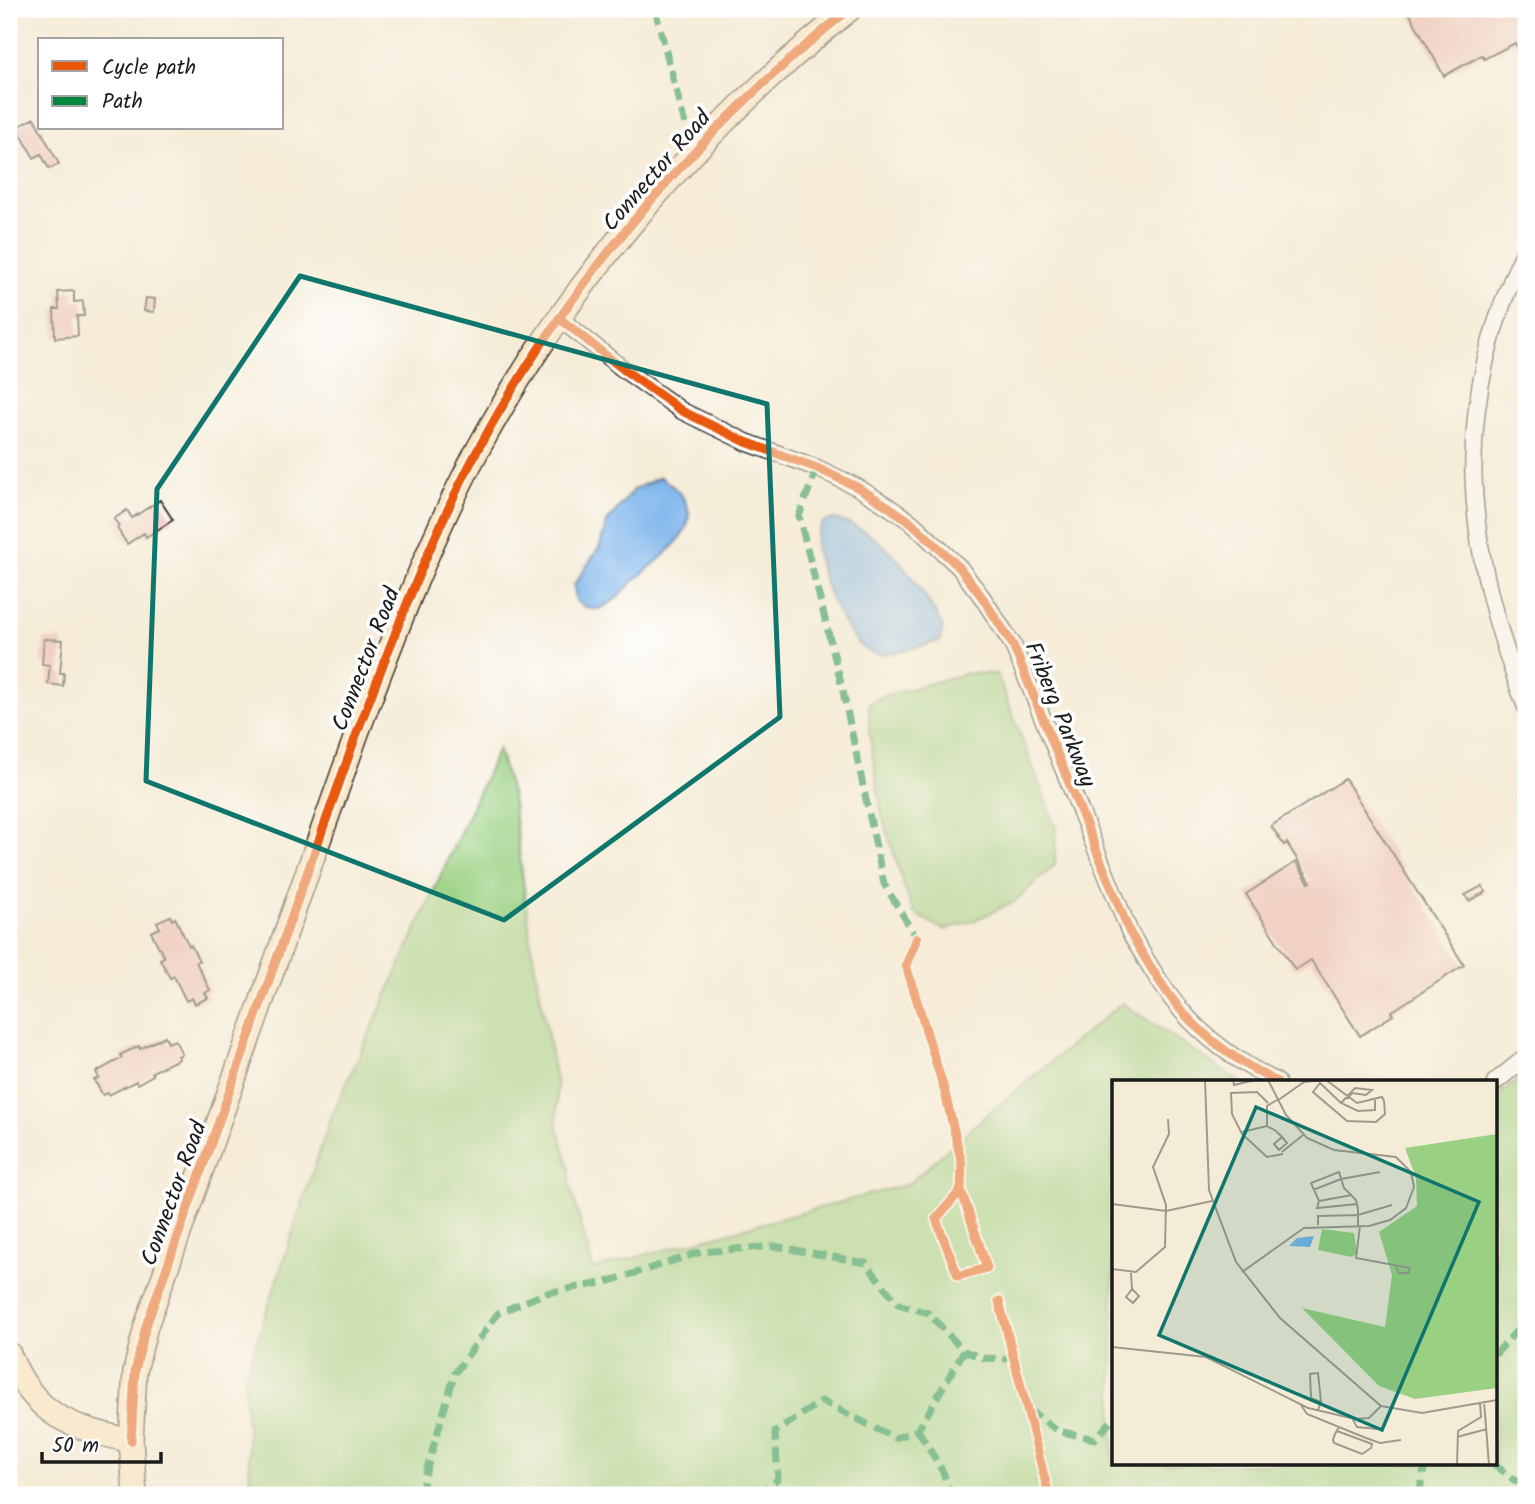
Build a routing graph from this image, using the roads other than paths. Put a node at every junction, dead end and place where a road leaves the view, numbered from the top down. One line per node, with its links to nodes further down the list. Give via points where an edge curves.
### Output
1 (850, 9): 3 (street, Connector Road, via 729,116 651,202)
2 (1526, 248): 4 (street, via 1483,366 1473,459 1479,549 1504,649)
3 (559, 318): 6 (street, Friberg Parkway, via 682,411 857,486 911,522 959,568 1013,645 1130,933 1181,1010 1247,1067); 9 (street, Connector Road, via 472,461 389,648 146,1326 135,1371)
4 (1526, 707)
5 (1526, 1057): 7 (street)
6 (1273, 1080)
7 (1496, 1081)
8 (9, 1354): 9 (street, via 34,1400 50,1413 94,1433)
9 (131, 1441): 10 (street, Connector Road)
10 (135, 1495)

